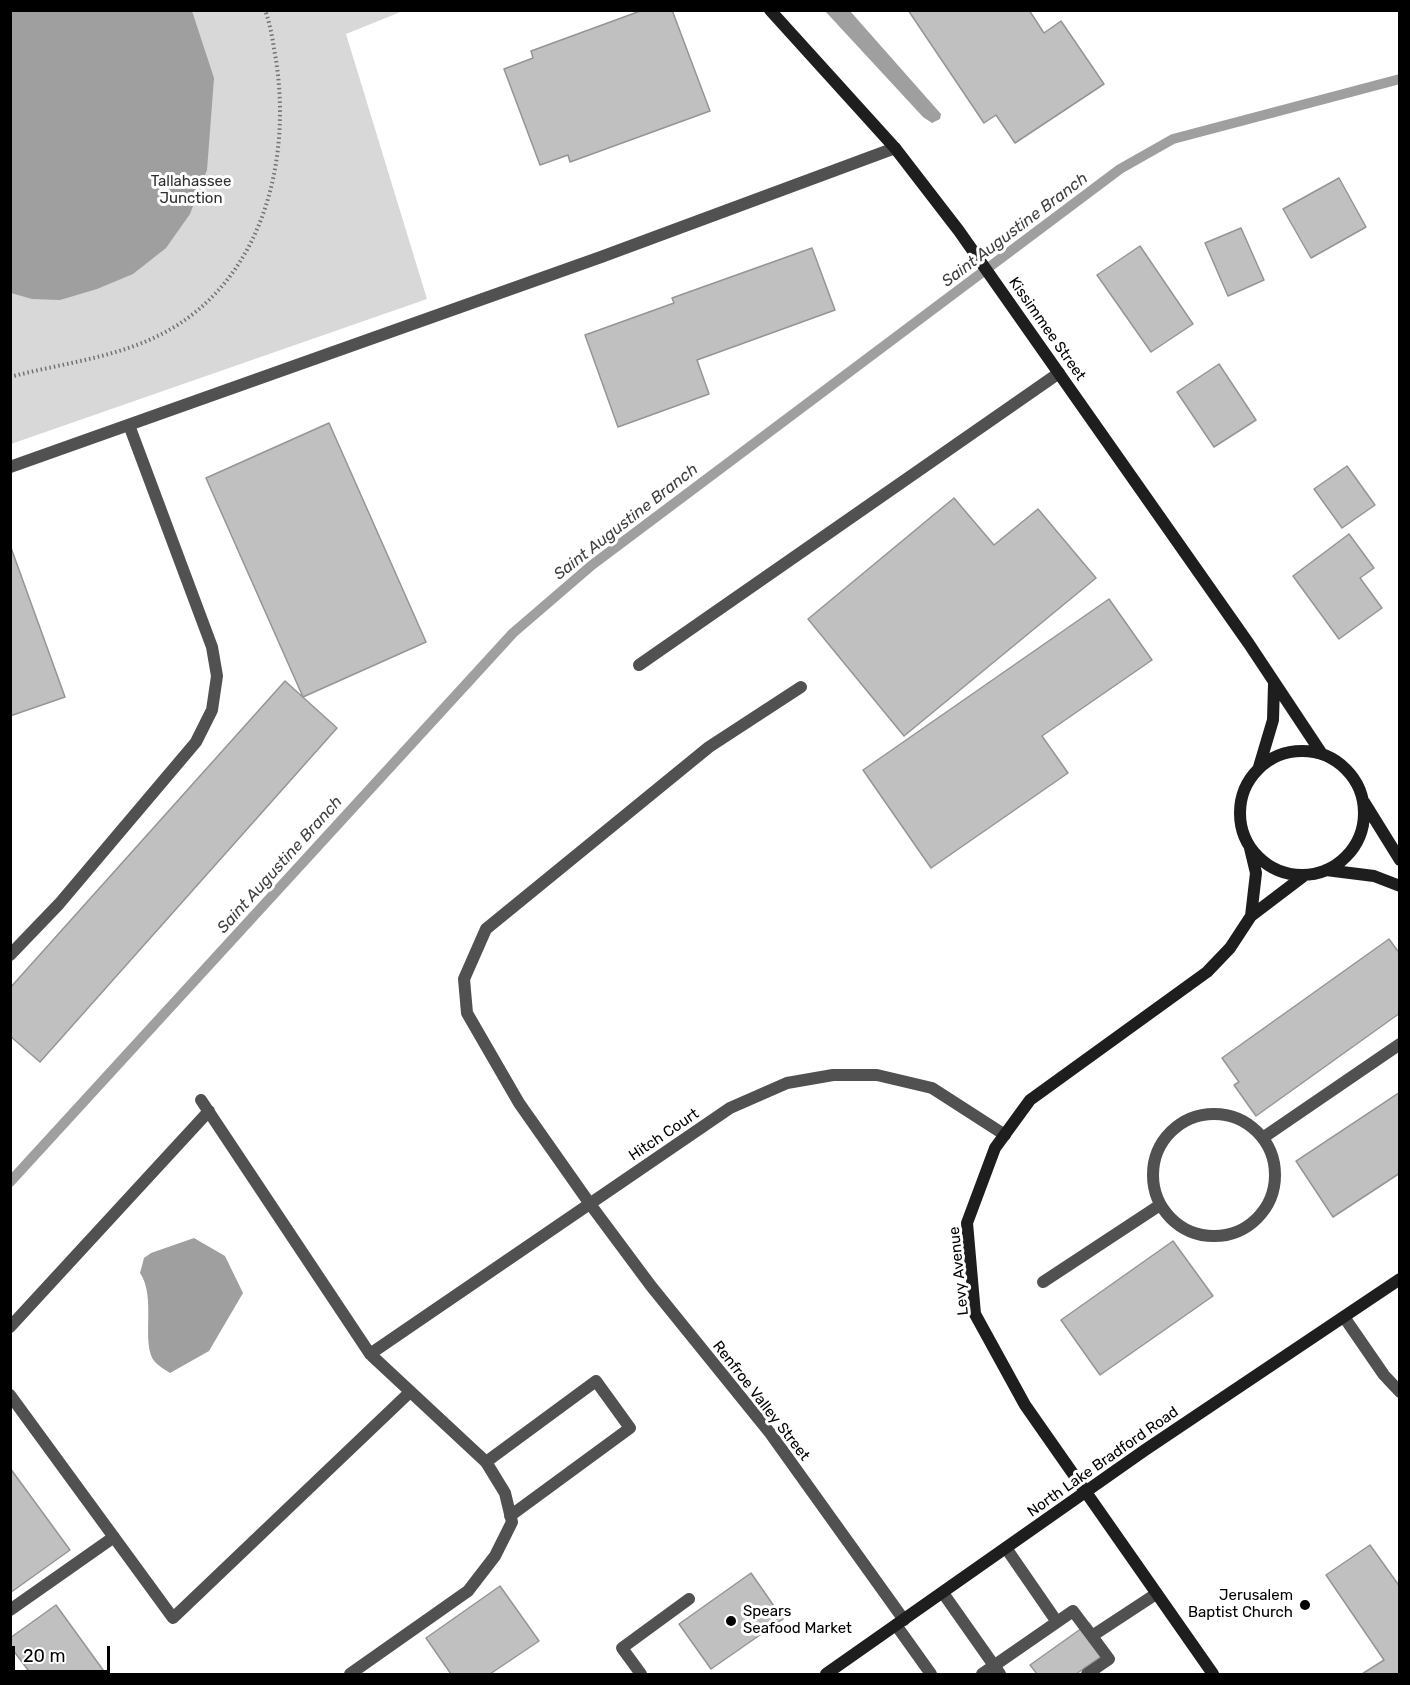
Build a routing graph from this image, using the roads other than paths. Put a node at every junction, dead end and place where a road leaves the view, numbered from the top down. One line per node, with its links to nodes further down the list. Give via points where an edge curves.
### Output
1 (770, 10): 2 (street, Kissimmee Street)
2 (895, 148): 3 (street, Kissimmee Street); 4 (street)
3 (1059, 373): 6 (street); 7 (street, Kissimmee Street)
4 (129, 426): 5 (street); 18 (street, via 212,647 217,676 212,710 196,742 59,904)
5 (10, 467)
6 (639, 664)
7 (1274, 684): 9 (street, Kissimmee Street); 10 (street, via 1273,720)
8 (801, 687): 22 (street, Renfroe Valley Street, via 708,747 486,929 464,979 467,1012 519,1103)
9 (1322, 754): 10 (street, via 1306,750 1289,752); 11 (street, via 1341,764 1355,780)
10 (1259, 767): 12 (street, via 1246,784 1240,805 1242,827)
11 (1363, 800): 13 (street); 14 (street, via 1364,821 1357,842 1344,859)
12 (1250, 846): 15 (street, via 1264,862 1284,872); 17 (street, Levy Avenue, via 1256,873)
13 (1400, 860)
14 (1326, 870): 15 (street); 16 (street, via 1374,876)
15 (1305, 875): 17 (street, Levy Avenue)
16 (1400, 886)
17 (1251, 916): 20 (street, Levy Avenue, via 1230,948 1207,972 1030,1100)
18 (10, 955)
19 (1400, 1044): 21 (street)
20 (1005, 1135): 22 (street, Hitch Court, via 932,1088 877,1075 833,1075 787,1083 730,1108); 33 (street, Levy Avenue, via 995,1148 967,1224 975,1314 1025,1405)
21 (1264, 1137): 23 (street, via 1249,1123 1230,1115 1209,1113 1190,1117 1172,1129 1153,1164 1153,1185); 23 (street, via 1273,1155 1274,1185 1263,1213 1248,1227 1229,1235 1190,1232 1173,1221)
22 (590, 1204): 28 (street, Hitch Court); 42 (street, Renfroe Valley Street, via 770,1433)
23 (1160, 1205): 25 (street)
24 (1400, 1279): 26 (street, North Lake Bradford Road)
25 (1043, 1282)
26 (1344, 1317): 30 (street); 33 (street, North Lake Bradford Road)
27 (10, 1327): 28 (street, via 205,1105)
28 (370, 1354): 29 (street)
29 (410, 1392): 32 (street); 35 (street, via 173,1618)
30 (1400, 1392)
31 (10, 1395): 35 (street)
32 (486, 1462): 34 (street, via 505,1493); 34 (street, via 596,1381 630,1428)
33 (1085, 1493): 36 (street, North Lake Bradford Road); 38 (street, Levy Avenue)
34 (510, 1516): 45 (street, via 512,1522 495,1556 468,1591)
35 (114, 1537): 40 (street)
36 (1006, 1548): 37 (street, North Lake Bradford Road); 41 (street)
37 (943, 1593): 42 (street, North Lake Bradford Road); 44 (street)
38 (1156, 1593): 43 (street); 51 (street, Levy Avenue)
39 (689, 1599): 46 (street, via 622,1648)
40 (10, 1610)
41 (1057, 1622): 43 (street, via 1073,1611); 44 (street)
42 (900, 1623): 47 (street, North Lake Bradford Road); 48 (street, Renfroe Valley Street)
43 (1092, 1636): 50 (street, via 1109,1659)
44 (997, 1670): 49 (street)
45 (350, 1674)
46 (641, 1674)
47 (826, 1674)
48 (931, 1674)
49 (982, 1674)
50 (1087, 1674)
51 (1213, 1674)

